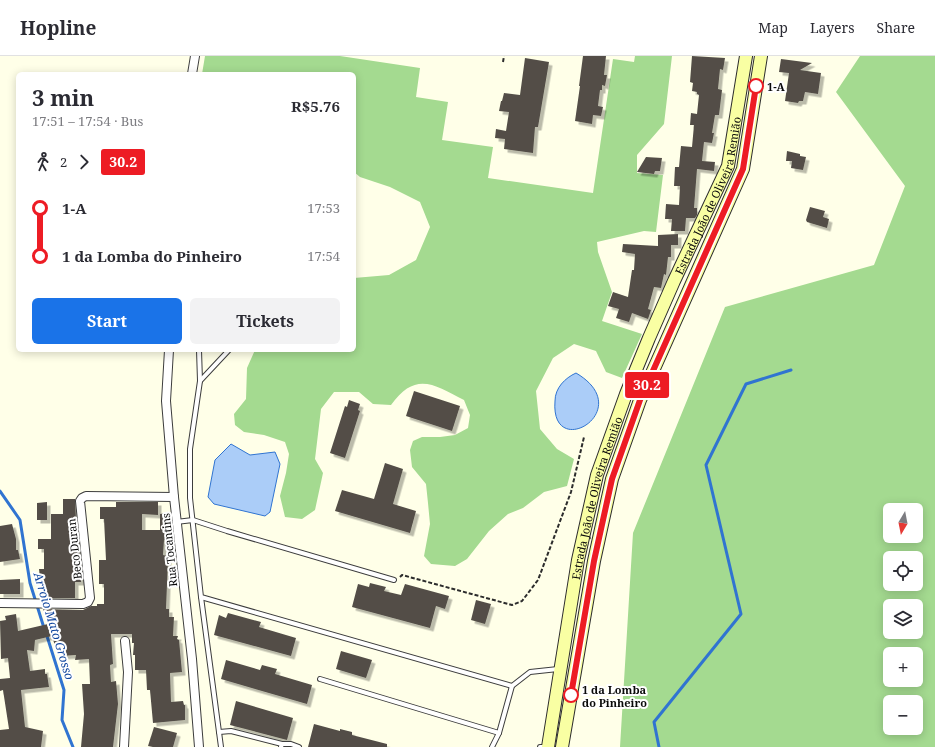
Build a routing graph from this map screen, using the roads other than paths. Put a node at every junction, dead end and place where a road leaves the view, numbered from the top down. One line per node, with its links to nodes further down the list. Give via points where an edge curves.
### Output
1 (195, 56): 4 (street)
2 (746, 56): 16 (main road, Estrada João de Oliveira Remião, via 728,166 674,281 626,394 597,475 578,560)
3 (761, 56): 30 (main road, Estrada João de Oliveira Remião, via 743,169 640,400 612,479 594,561)
4 (192, 72)
5 (169, 352): 9 (street, Rua Tocantins, via 166,401)
6 (199, 352): 8 (lane)
7 (226, 352): 8 (lane)
8 (200, 381): 10 (lane, via 190,449 190,498)
9 (174, 497): 11 (street, Rua Tocantins); 14 (street, Beco Duran, via 82,498 80,501 90,598 88,602)
10 (193, 520): 11 (lane); 12 (lane); 13 (lane)
11 (176, 522): 23 (street, Rua Tocantins)
12 (394, 580)
13 (201, 597): 18 (lane); 19 (lane)
14 (0, 603)
15 (125, 641): 22 (street, via 128,672)
16 (561, 669): 18 (lane, via 530,672); 28 (main road, Estrada João de Oliveira Remião)
17 (320, 679): 20 (lane)
18 (512, 686): 20 (lane)
19 (219, 732): 21 (lane, via 231,731 273,740); 24 (lane)
20 (499, 733): 26 (lane)
21 (281, 745): 25 (lane, via 291,744)
22 (124, 747)
23 (199, 747)
24 (221, 747)
25 (299, 747)
26 (492, 747)
27 (540, 747): 28 (lane)
28 (548, 747): 29 (lane)
29 (554, 747)
30 (562, 747)

